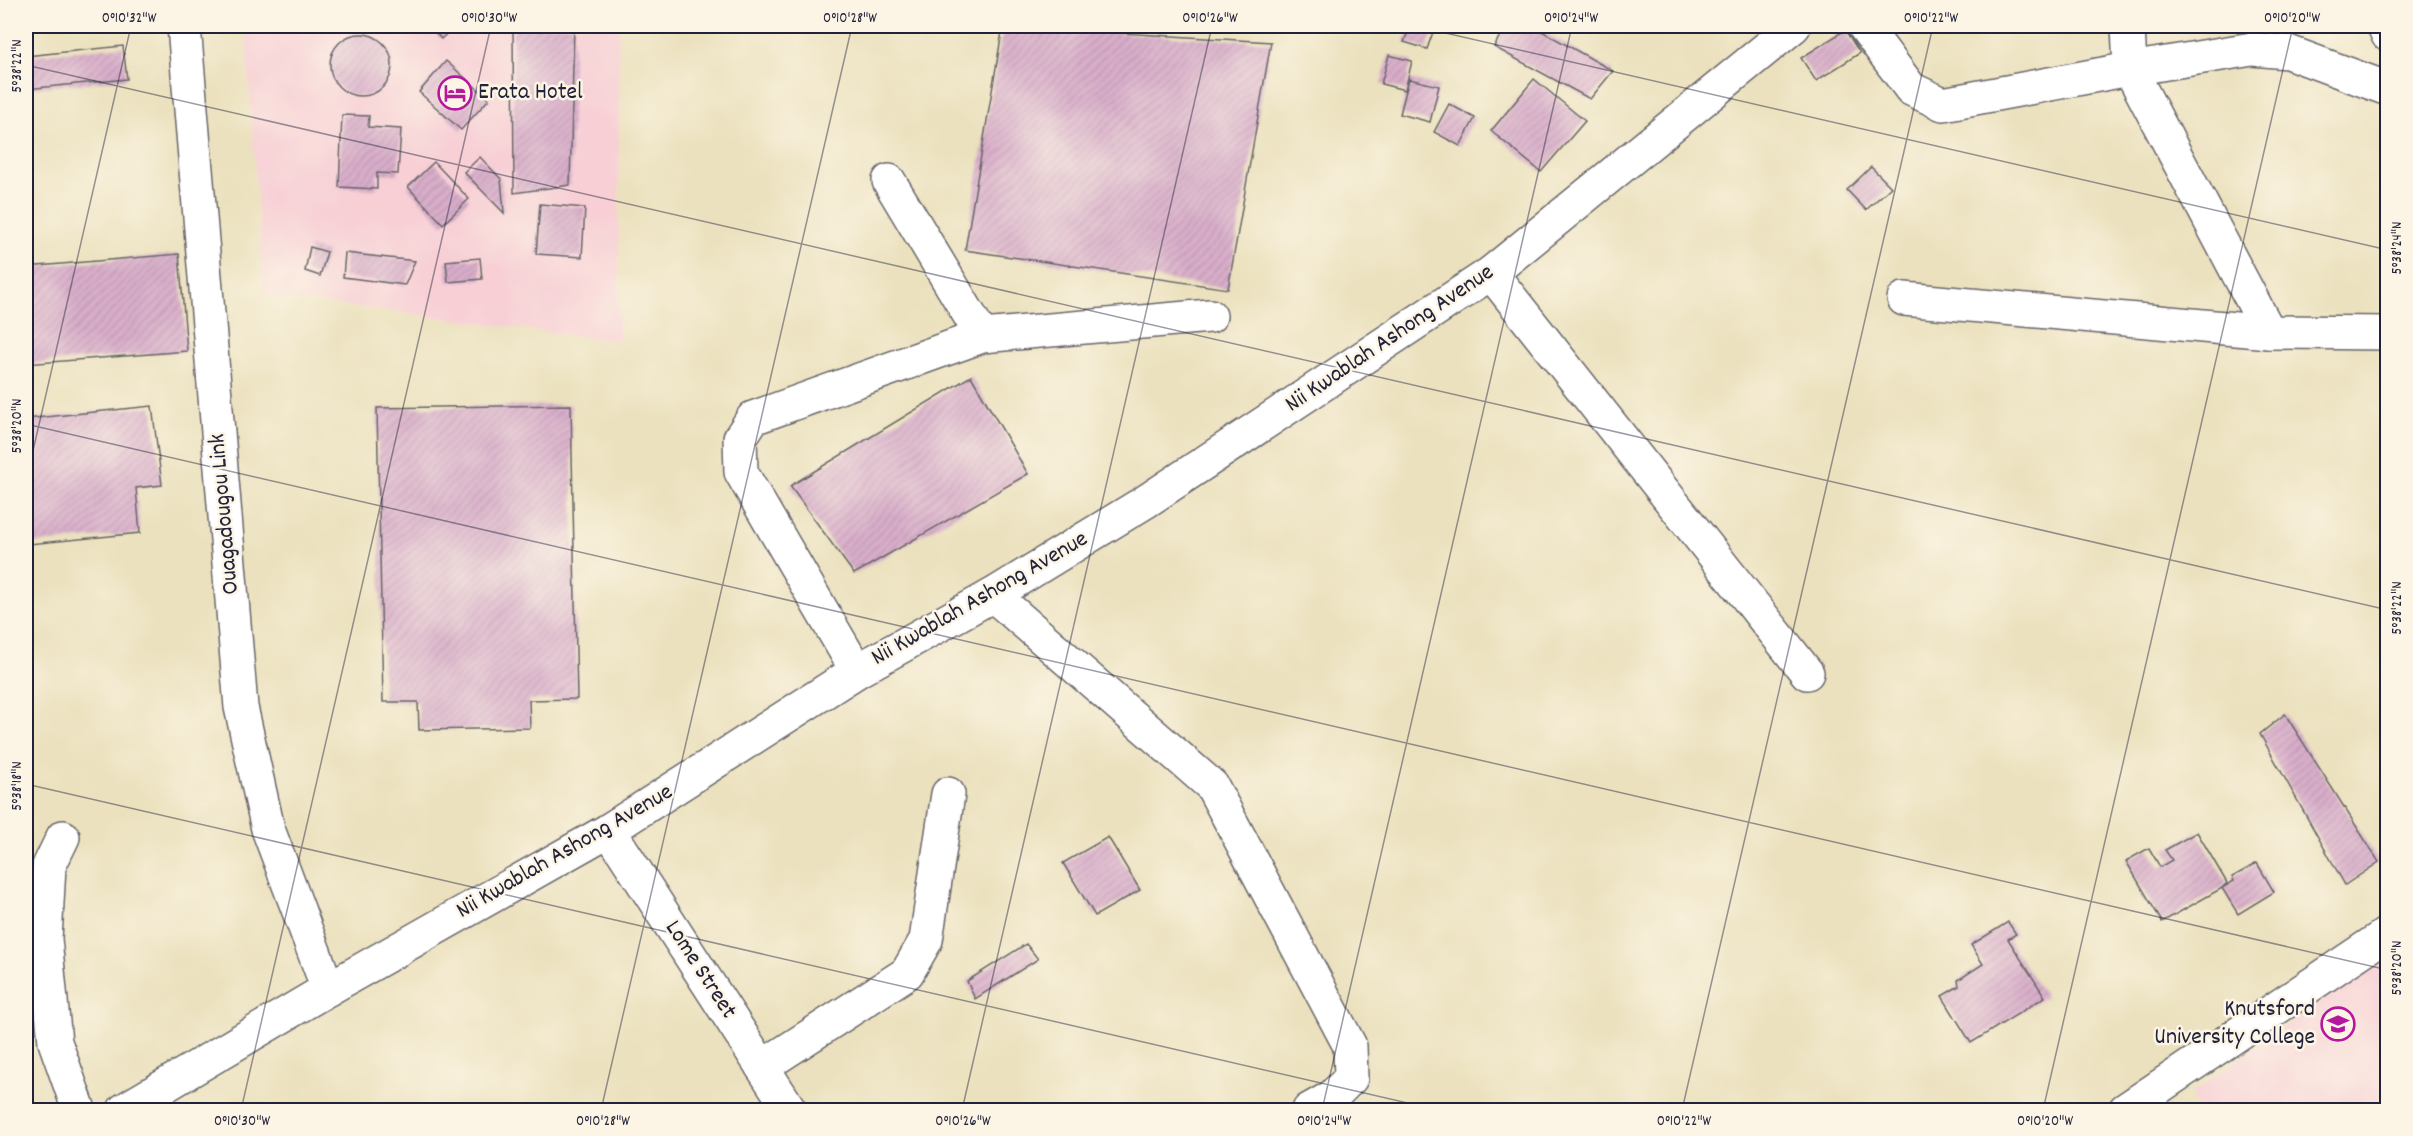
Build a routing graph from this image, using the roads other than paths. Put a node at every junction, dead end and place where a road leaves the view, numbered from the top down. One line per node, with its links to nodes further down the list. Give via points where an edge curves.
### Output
1 (184, 26): 23 (street, Ouagadougou Link, via 241,707 268,830)
2 (1794, 26): 10 (street, Nii Kwablah Ashong Avenue)
3 (1864, 26): 7 (street, via 1911,89 1943,104)
4 (2128, 26): 7 (street)
5 (2384, 26): 6 (street)
6 (2388, 35)
7 (2130, 69): 8 (street, via 2252,49 2288,52); 13 (street)
8 (2388, 89)
9 (888, 181): 15 (street)
10 (1491, 273): 16 (street, Nii Kwablah Ashong Avenue, via 1145,502); 18 (street)
11 (1904, 298): 13 (street)
12 (1210, 316): 15 (street)
13 (2269, 332): 14 (street)
14 (2388, 333)
15 (982, 336): 17 (street, via 753,418 740,438 741,472)
16 (993, 595): 17 (street, Nii Kwablah Ashong Avenue); 28 (street, via 1212,786 1350,1046 1351,1078)
17 (857, 671): 20 (street, Nii Kwablah Ashong Avenue)
18 (1807, 673)
19 (948, 794): 24 (street, via 926,940 907,973)
20 (609, 831): 23 (street, Nii Kwablah Ashong Avenue); 24 (street, Lome Street)
21 (63, 837): 25 (street, via 49,866 45,939 55,1042)
22 (2388, 933): 29 (street)
23 (328, 988): 26 (street, Nii Kwablah Ashong Avenue)
24 (762, 1067): 27 (street, Lome Street)
25 (79, 1110)
26 (124, 1110)
27 (790, 1110)
28 (1310, 1110)
29 (2126, 1110)

